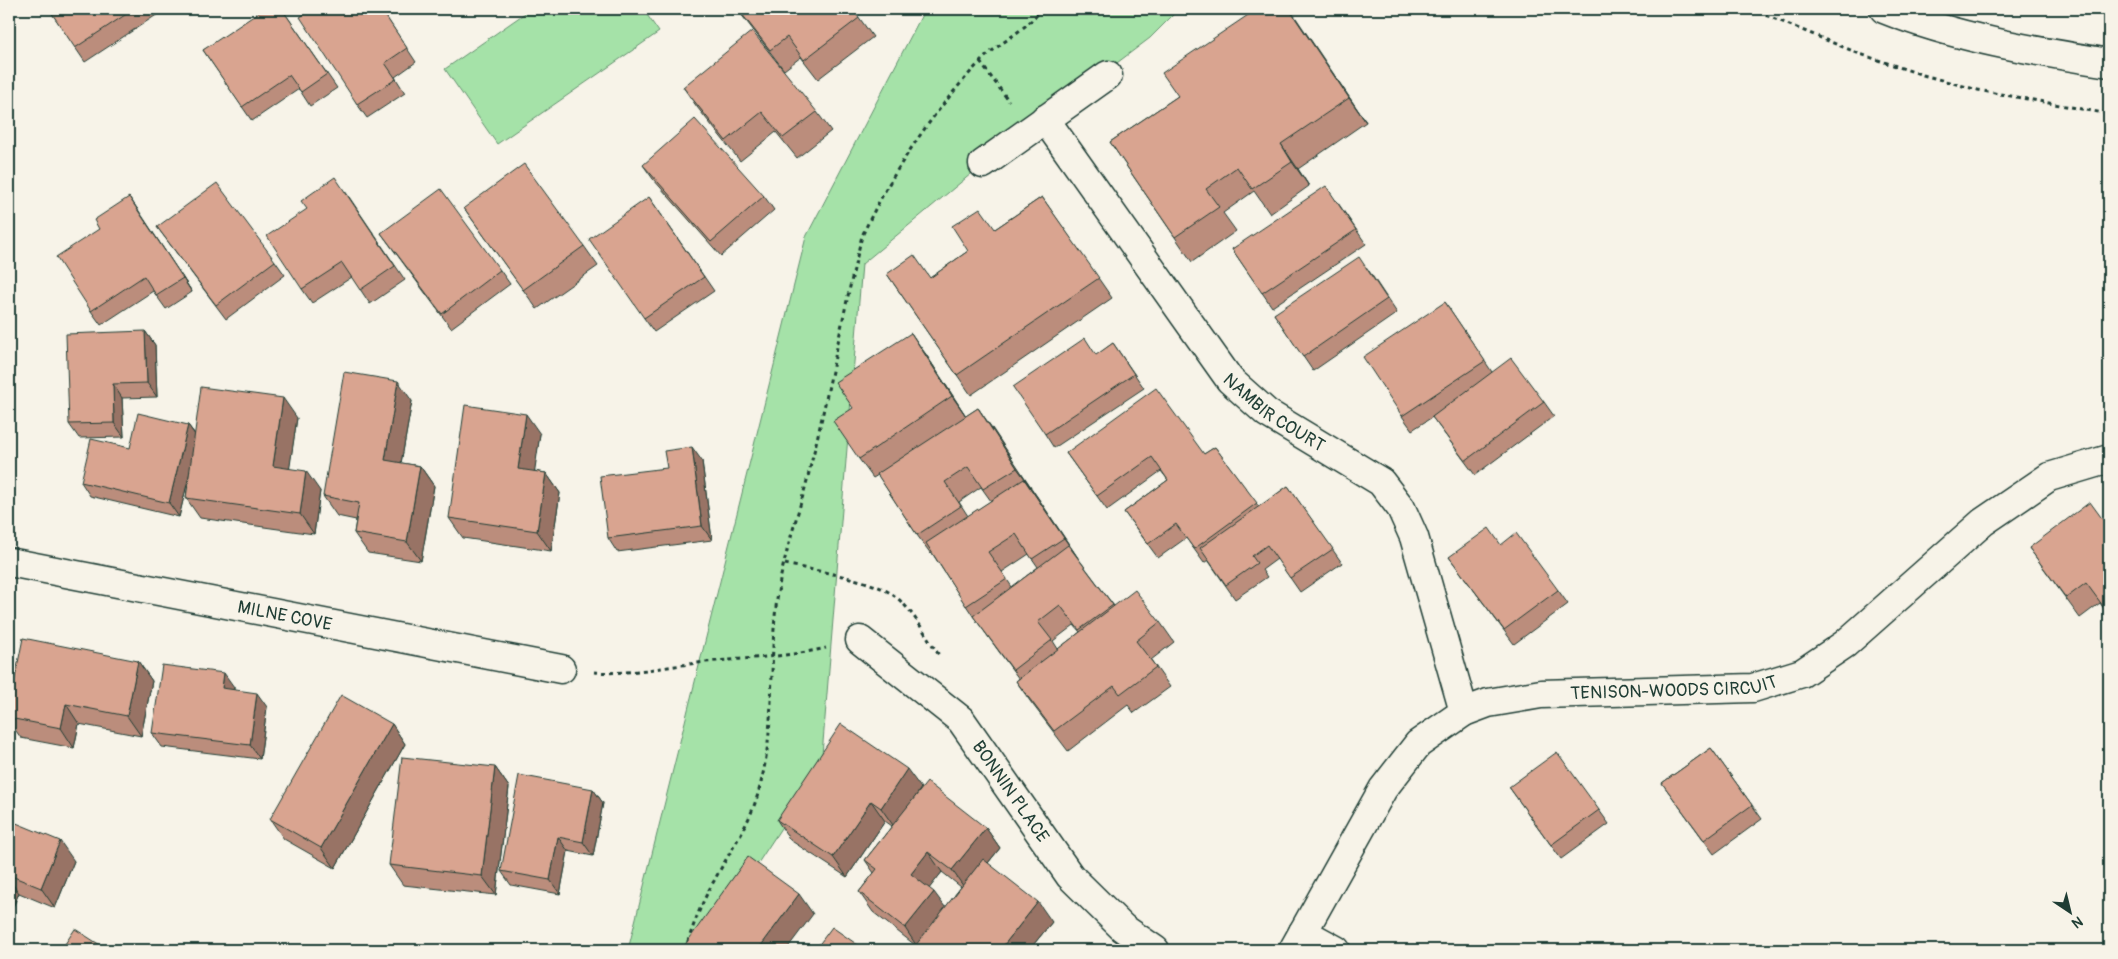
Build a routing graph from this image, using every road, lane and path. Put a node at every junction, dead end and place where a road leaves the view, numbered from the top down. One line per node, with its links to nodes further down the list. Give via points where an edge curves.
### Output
1 (1042, 9): 4 (path)
2 (1751, 9): 7 (path, via 1860,54 1923,75 1978,90)
3 (1884, 9): 5 (street, via 2028,50)
4 (980, 62): 8 (path); 13 (path, via 938,110 911,149 862,236 777,598)
5 (2109, 63)
6 (1108, 75): 8 (street)
7 (2109, 114)
8 (1038, 124): 9 (street); 15 (street, NAMBIR COURT, via 1230,380 1267,413 1381,482 1401,508 1414,537)
9 (983, 164)
10 (2109, 459): 15 (street, TENISON-WOODS CIRCUIT, via 2049,477 1982,522 1845,644 1802,673 1752,688 1541,694 1488,703)
11 (9, 562): 14 (street, MILNE COVE)
12 (860, 640): 13 (path, via 800,654); 18 (street, BONNIN PLACE, via 961,720 1070,876 1123,928)
13 (772, 656): 14 (path, via 615,674); 17 (path, via 771,724 757,799 712,883)
14 (562, 669)
15 (1464, 712): 16 (street, TENISON-WOODS CIRCUIT, via 1418,744 1383,789)
16 (1298, 941): 19 (street)
17 (685, 950)
18 (1154, 950)
19 (1336, 950)

